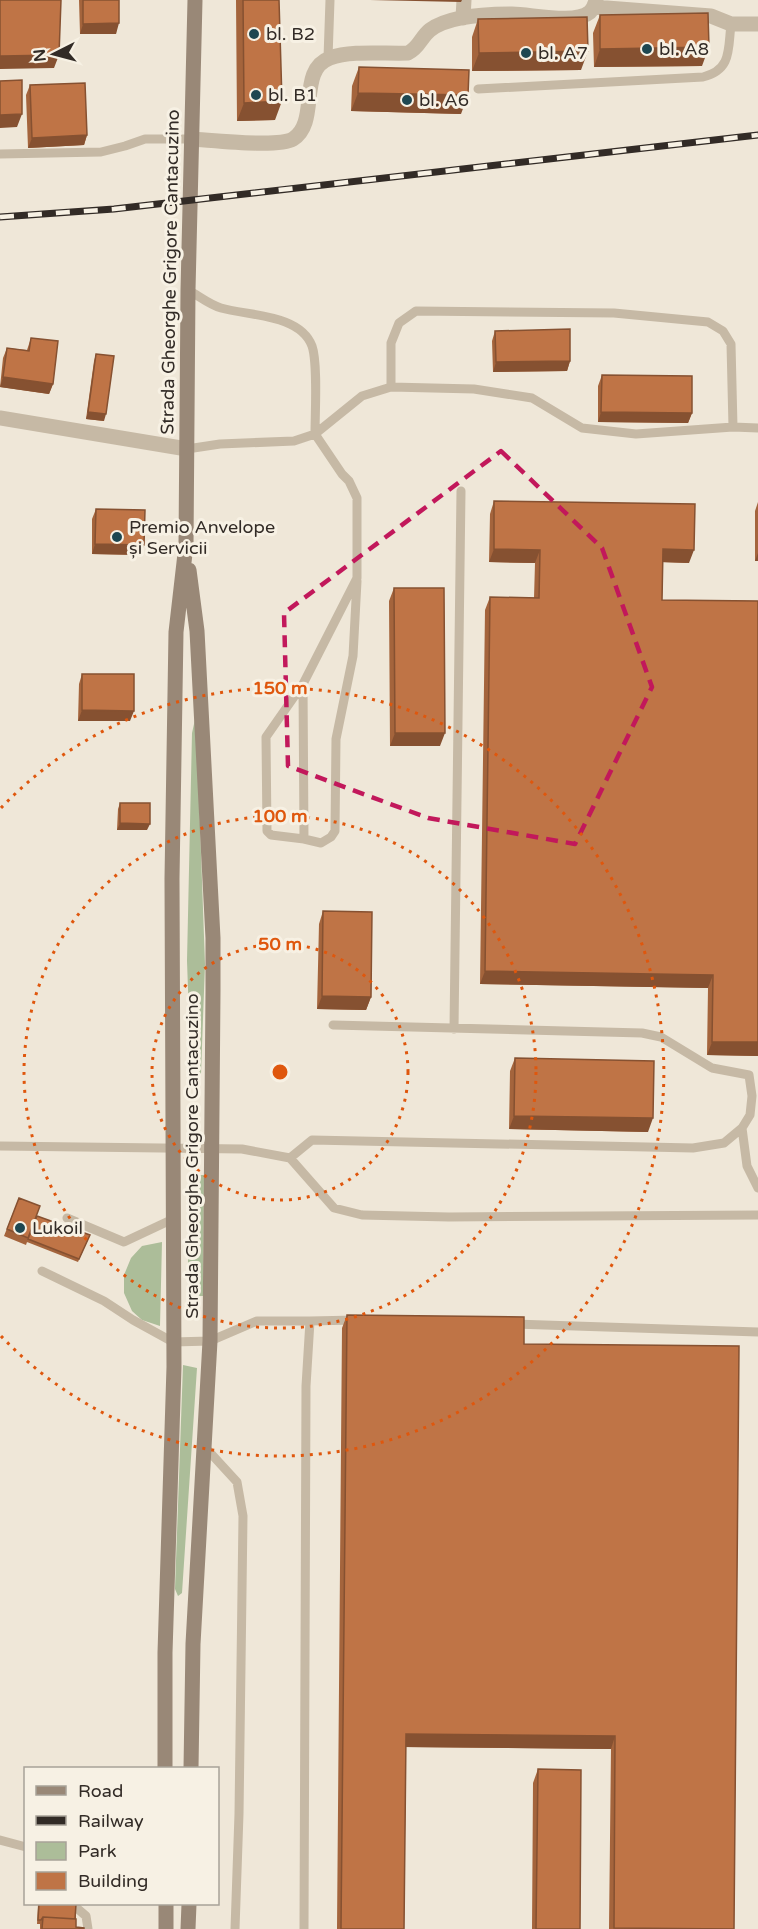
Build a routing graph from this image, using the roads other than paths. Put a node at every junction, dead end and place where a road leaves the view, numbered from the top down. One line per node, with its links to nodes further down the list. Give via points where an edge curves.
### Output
1 (195, 0): 10 (main road, Strada Gheorghe Grigore Cantacuzino)
2 (330, 0): 8 (lane)
3 (464, 0): 5 (street)
4 (595, 3): 5 (street, via 589,13 580,17 515,14); 6 (street, via 711,16)
5 (463, 18): 8 (street, via 429,31 408,54)
6 (731, 24): 7 (street); 9 (lane, via 728,58 713,75)
7 (758, 24)
8 (328, 58): 10 (street, via 313,76 303,127 293,139 275,143)
9 (478, 88)
10 (191, 139): 11 (lane, via 145,139 101,152); 12 (main road, Strada Gheorghe Grigore Cantacuzino)
11 (0, 154)
12 (189, 290): 17 (lane, via 218,307 284,321 305,333 314,362); 18 (main road, Strada Gheorghe Grigore Cantacuzino)
13 (391, 387): 15 (lane, via 474,389 532,398 582,428 636,434); 15 (lane, via 391,343 399,323 416,311 614,313 708,322 723,331 731,344); 17 (lane, via 362,396)
14 (0, 417): 18 (street)
15 (733, 427): 16 (lane)
16 (758, 428)
17 (315, 434): 18 (lane, via 294,441); 21 (lane, via 357,498)
18 (187, 449): 20 (main road, Strada Gheorghe Grigore Cantacuzino)
19 (461, 491): 25 (lane)
20 (186, 545): 29 (main road, Strada Gheorghe Grigore Cantacuzino, via 197,632 213,938); 30 (main road, Strada Gheorghe Grigore Cantacuzino, via 176,643 172,879)
21 (357, 578): 22 (lane); 23 (lane, via 353,656 336,739 335,831 321,843)
22 (303, 684): 23 (lane); 23 (lane, via 266,737 266,828 269,834)
23 (304, 839)
24 (333, 1025): 25 (lane)
25 (454, 1029): 26 (lane, via 642,1033 661,1037 712,1068)
26 (753, 1076): 27 (lane, via 750,1115)
27 (742, 1128): 31 (lane, via 724,1143 693,1148 312,1140); 32 (lane, via 747,1166)
28 (0, 1146): 30 (lane)
29 (211, 1148): 30 (lane); 31 (lane); 41 (main road, Strada Gheorghe Grigore Cantacuzino)
30 (174, 1149): 35 (main road, Strada Gheorghe Grigore Cantacuzino)
31 (290, 1158): 33 (lane, via 334,1208 362,1215)
32 (758, 1188)
33 (758, 1215)
34 (66, 1218): 35 (lane, via 124,1242)
35 (173, 1218): 42 (main road, Strada Gheorghe Grigore Cantacuzino)
36 (42, 1271): 42 (lane, via 104,1301)
37 (365, 1320): 38 (lane)
38 (309, 1321): 41 (lane, via 256,1320); 55 (lane)
39 (508, 1324): 40 (lane)
40 (758, 1332)
41 (210, 1341): 42 (lane); 43 (main road, Strada Gheorghe Grigore Cantacuzino)
42 (173, 1342): 44 (main road, Strada Gheorghe Grigore Cantacuzino)
43 (204, 1446): 45 (main road, Strada Gheorghe Grigore Cantacuzino); 54 (lane, via 237,1482 243,1516)
44 (165, 1767)
45 (191, 1767)
46 (0, 1840): 47 (lane)
47 (24, 1847)
48 (73, 1905): 51 (lane, via 86,1917)
49 (166, 1905): 52 (main road)
50 (189, 1905): 53 (main road)
51 (88, 1929)
52 (166, 1929)
53 (188, 1929)
54 (235, 1929)
55 (304, 1929)

